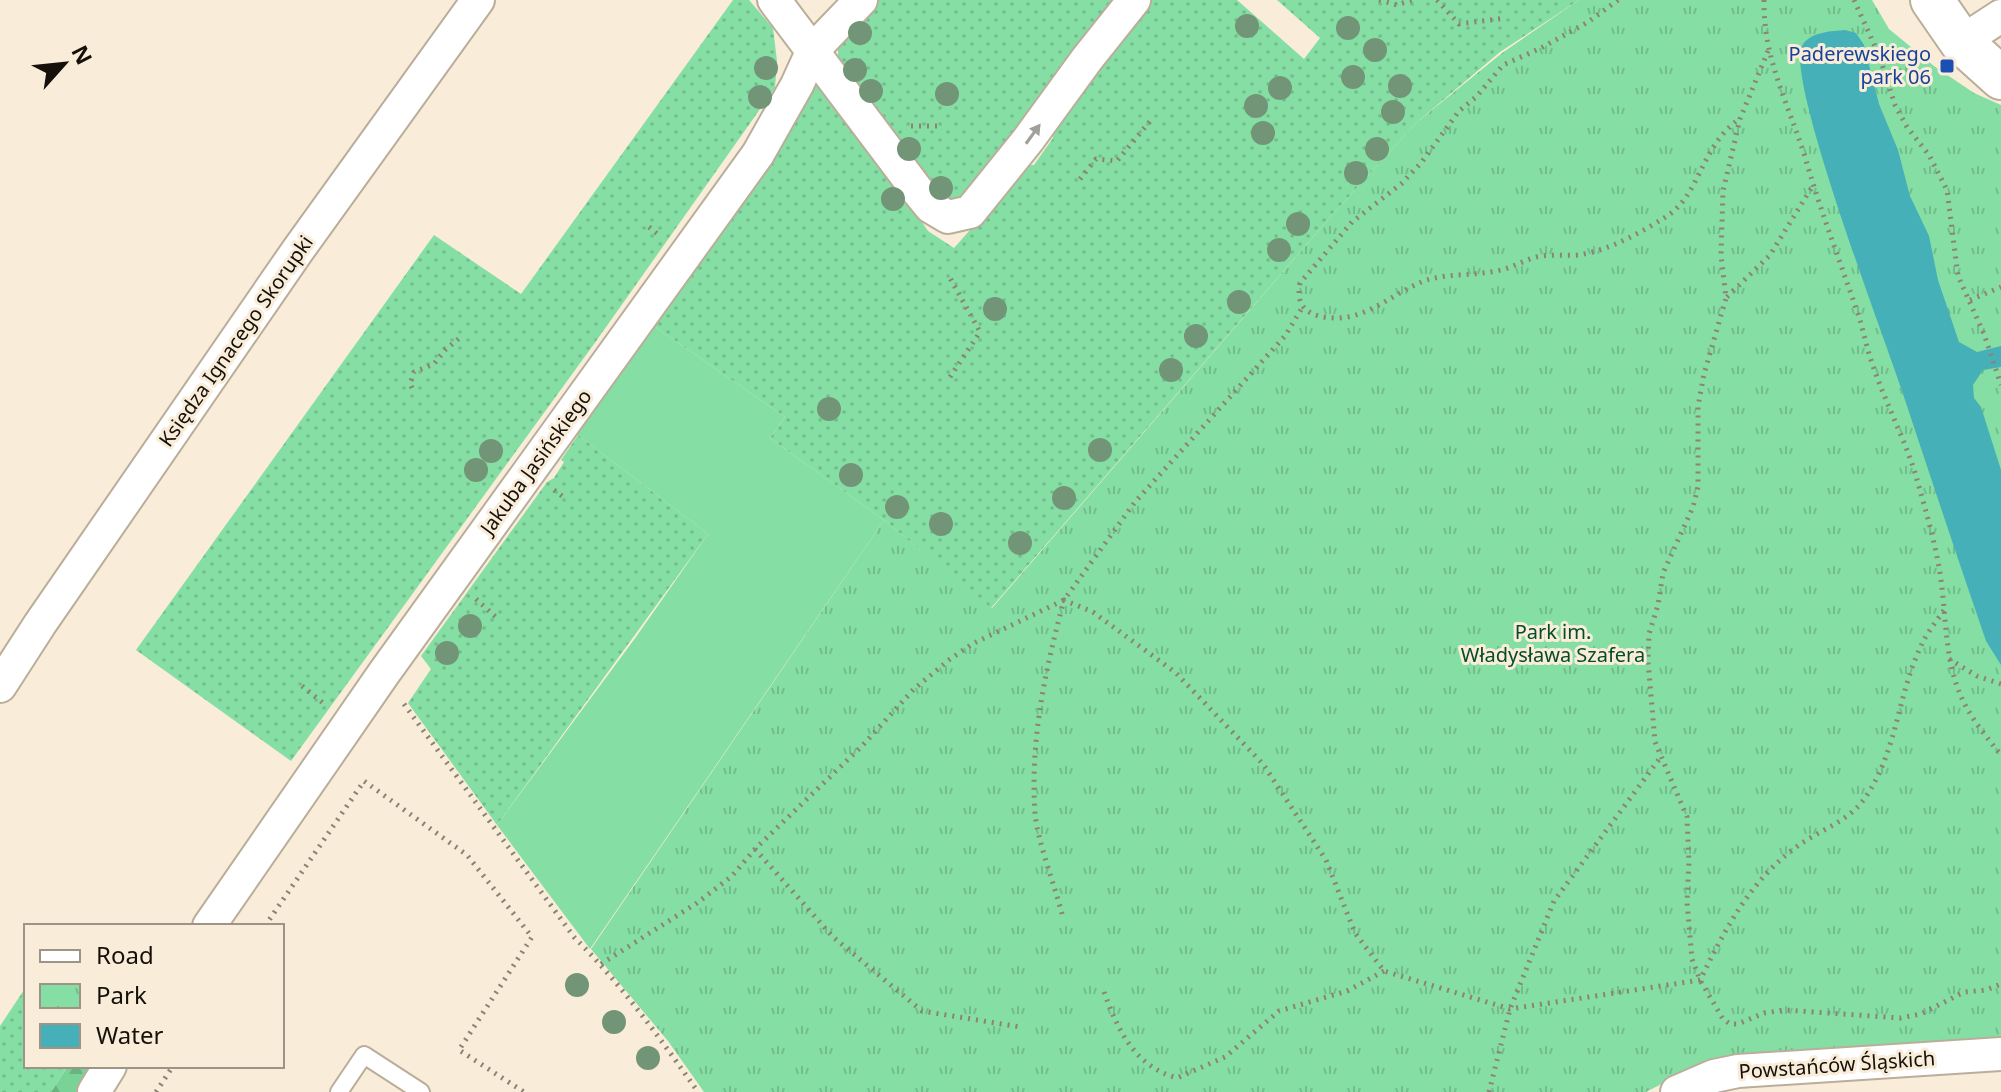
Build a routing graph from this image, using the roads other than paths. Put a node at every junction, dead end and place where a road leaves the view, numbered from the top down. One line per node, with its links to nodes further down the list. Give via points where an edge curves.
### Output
1 (478, 0): 10 (street, Księdza Ignacego Skorupki, via 289,263)
2 (774, 0): 8 (street)
3 (861, 0): 8 (street, Jakuba Jasińskiego)
4 (1134, 0): 8 (street, one-way to 4, via 931,207 948,217 970,212)
5 (1932, 0): 7 (street)
6 (2001, 16): 7 (street)
7 (1961, 42): 9 (street)
8 (813, 50): 11 (street, Jakuba Jasińskiego, via 758,154)
9 (2001, 78)
10 (0, 686)
11 (210, 924)
12 (2001, 1054): 17 (street, Powstańców Śląskich, via 1738,1071)
13 (109, 1068): 14 (street)
14 (94, 1092)
15 (339, 1092): 16 (lane, via 364,1055)
16 (421, 1092)
17 (1677, 1092)

